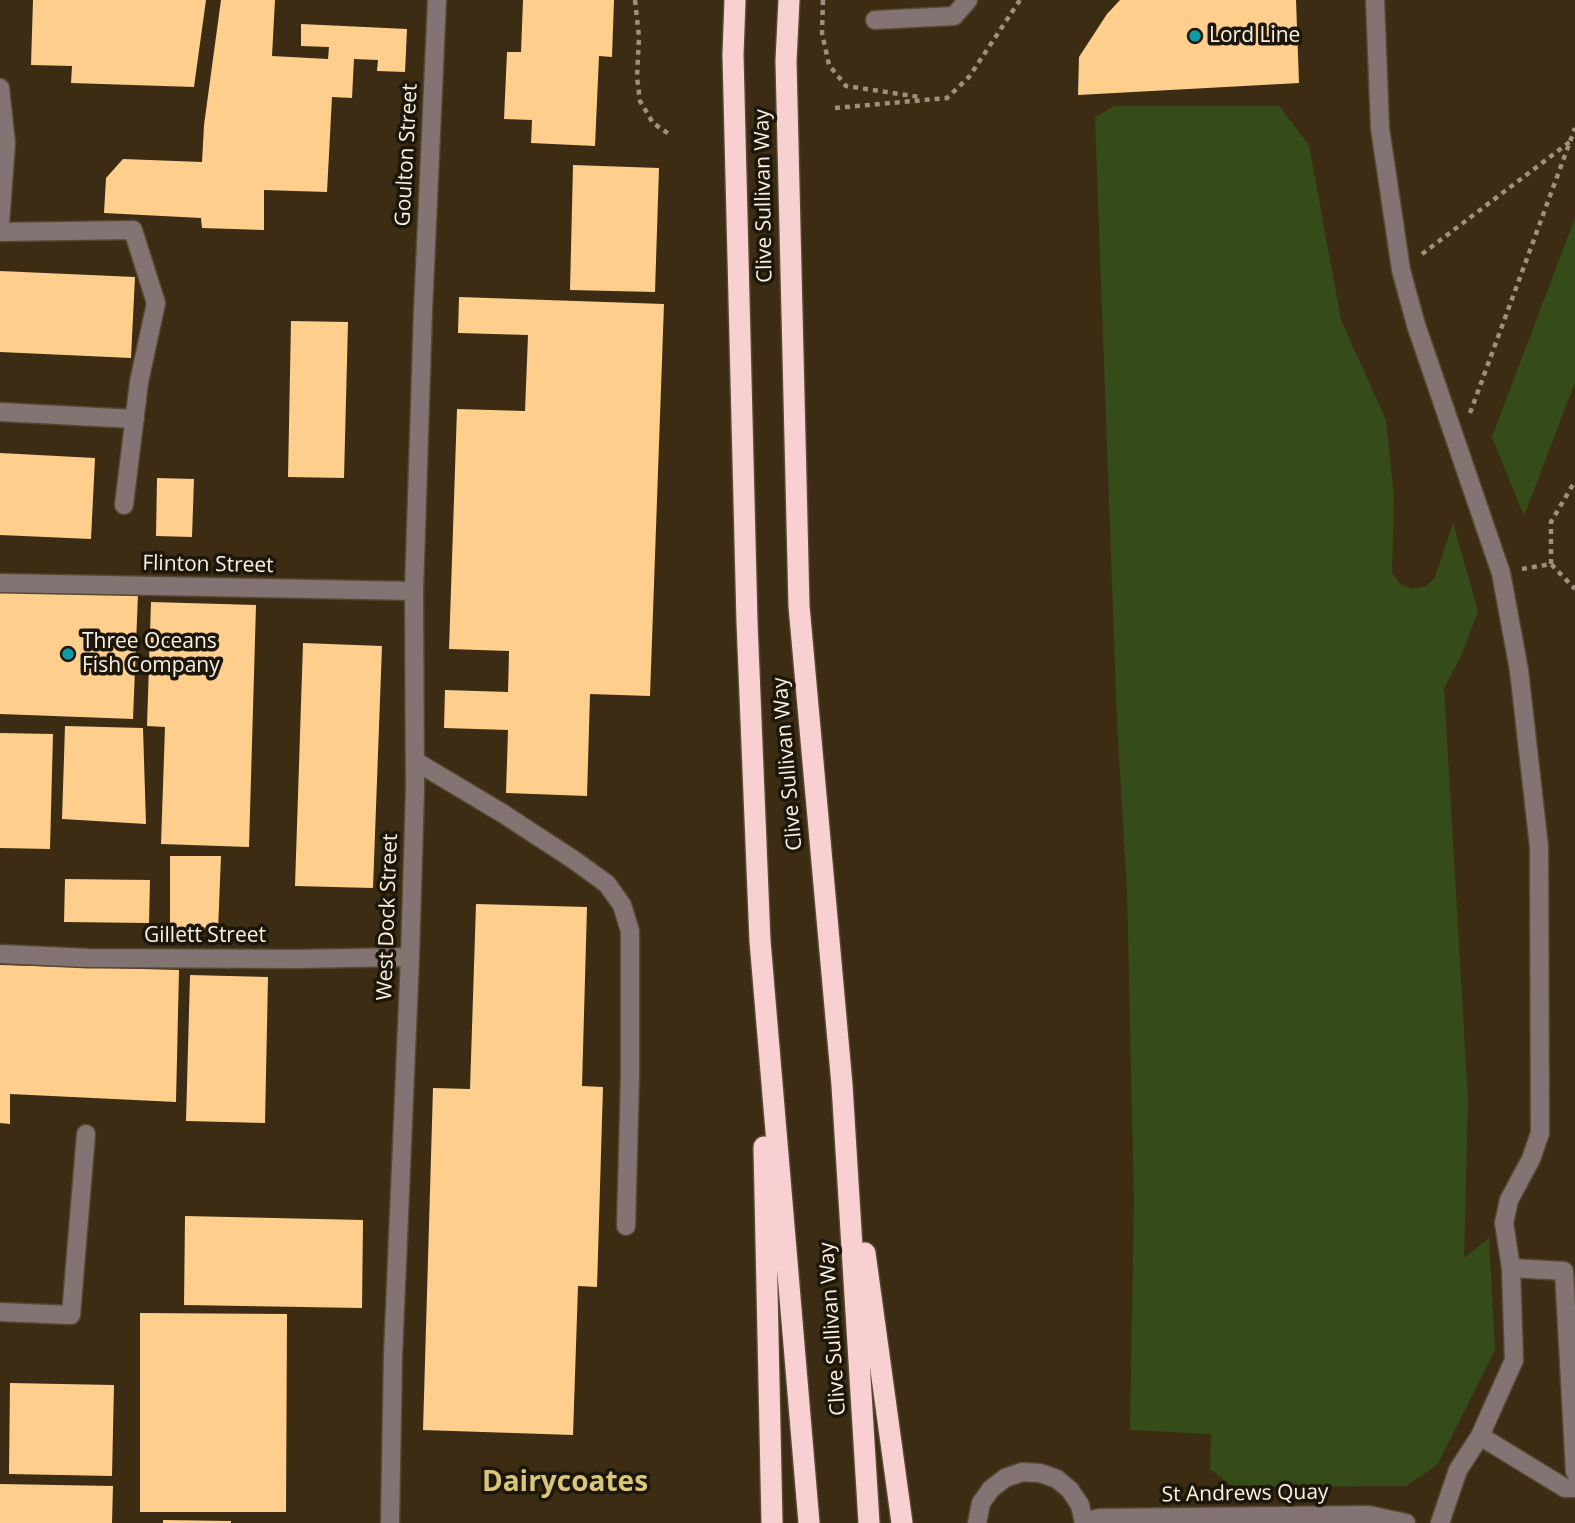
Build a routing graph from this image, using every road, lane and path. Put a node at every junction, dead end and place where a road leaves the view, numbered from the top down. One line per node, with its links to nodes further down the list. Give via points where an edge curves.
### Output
1 (437, 0): 19 (street, Goulton Street)
2 (635, 0): 14 (path, via 640,101 653,123)
3 (735, 0): 31 (highway, Clive Sullivan Way, via 747,622)
4 (789, 0): 34 (highway, Clive Sullivan Way, via 786,75 799,607)
5 (823, 0): 11 (path, via 822,33 829,65 846,86)
6 (968, 0): 9 (street, via 954,16)
7 (1020, 0): 11 (path, via 969,77 947,98)
8 (1375, 0): 18 (street, via 1380,128)
9 (875, 20)
10 (0, 88): 16 (street, via 6,143)
11 (928, 98): 12 (path)
12 (835, 108)
13 (1575, 128): 15 (path)
14 (669, 134)
15 (1572, 140): 18 (path); 22 (path)
16 (0, 223)
17 (0, 232): 21 (street, via 133,230 156,303)
18 (1401, 270): 22 (street)
19 (422, 311): 29 (street, West Dock Street)
20 (0, 412): 21 (street)
21 (135, 419): 24 (street)
22 (1458, 448): 26 (street)
23 (1575, 481): 25 (path, via 1550,522)
24 (124, 505)
25 (1551, 564): 26 (path); 28 (path)
26 (1501, 573): 37 (street, via 1519,670 1539,847 1539,1133 1531,1159 1508,1200 1504,1223)
27 (0, 583): 29 (street, Flinton Street)
28 (1575, 589)
29 (414, 591): 30 (street, West Dock Street)
30 (415, 761): 33 (street, West Dock Street); 36 (street, via 574,860 607,884 622,905 630,931)
31 (760, 941): 45 (highway); 46 (highway, Clive Sullivan Way)
32 (0, 954): 33 (street, Gillett Street)
33 (410, 957): 44 (street, West Dock Street)
34 (842, 1085): 47 (highway, Clive Sullivan Way); 48 (highway)
35 (86, 1134): 39 (street, via 71,1315)
36 (626, 1226)
37 (1511, 1268): 38 (street); 40 (street, via 1514,1360)
38 (1569, 1270): 41 (street)
39 (0, 1312)
40 (1480, 1436): 42 (street, via 1565,1488); 51 (street, via 1458,1470)
41 (1575, 1472)
42 (1575, 1488)
43 (1084, 1522): 49 (street, via 1070,1490 1040,1473 1022,1472 991,1489 981,1503); 50 (street, St Andrews Quay, via 1100,1518 1369,1515)
44 (390, 1523)
45 (772, 1523)
46 (809, 1523)
47 (869, 1523)
48 (902, 1523)
49 (977, 1523)
50 (1406, 1523)
51 (1440, 1523)

